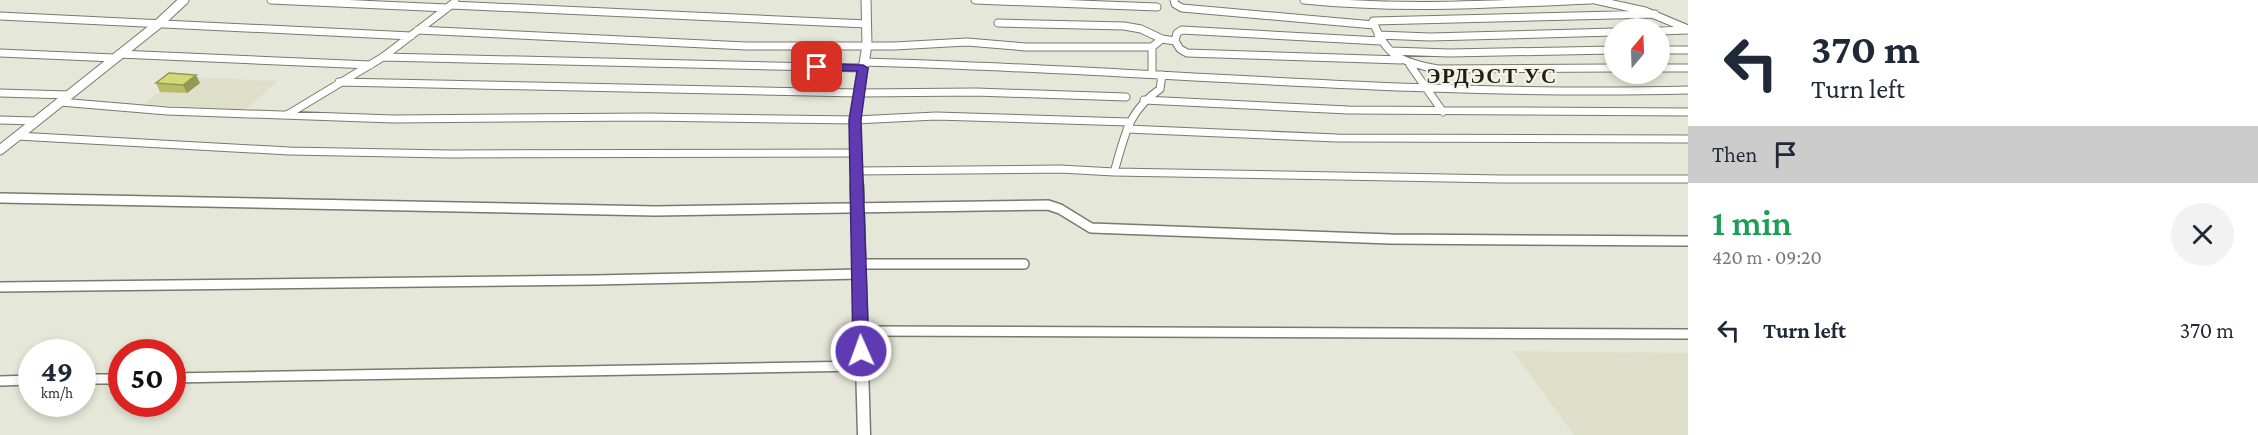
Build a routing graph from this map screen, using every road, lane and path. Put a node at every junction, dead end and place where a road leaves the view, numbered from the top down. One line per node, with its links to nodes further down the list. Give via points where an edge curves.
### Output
1 (184, 0): 17 (main road)
2 (271, 0): 8 (street)
3 (866, 0): 15 (main road)
4 (975, 0): 9 (street)
5 (1174, 0): 18 (street, via 1182,8)
6 (1304, 0): 7 (street, via 1363,6)
7 (1591, 0): 10 (street); 12 (street)
8 (452, 4): 15 (street); 19 (street)
9 (1157, 6)
10 (1655, 14): 12 (street); 16 (street)
11 (0, 16): 17 (street)
12 (1607, 16): 18 (street, via 1373,21)
13 (998, 23): 25 (street, via 1124,26)
14 (1688, 23): 16 (street)
15 (867, 24): 27 (main road)
16 (1676, 24): 20 (street)
17 (156, 25): 23 (street); 34 (main road)
18 (1374, 25): 24 (street)
19 (418, 30): 23 (street); 27 (street, via 746,46)
20 (1688, 30): 21 (street)
21 (1670, 31)
22 (1604, 32): 24 (street)
23 (411, 36): 35 (street)
24 (1379, 38): 26 (street, via 1182,30); 31 (street)
25 (1162, 39): 26 (street); 28 (street)
26 (1175, 41): 36 (street, via 1187,53)
27 (867, 45): 28 (street, via 967,42 1026,47); 38 (main road)
28 (1152, 47): 43 (street)
29 (1670, 50): 30 (street)
30 (1688, 50)
31 (1391, 51): 32 (street); 36 (street)
32 (1604, 51)
33 (0, 53): 34 (street)
34 (117, 56): 37 (street); 50 (main road)
35 (382, 57): 37 (street); 38 (street)
36 (1401, 60): 39 (street)
37 (370, 64): 45 (street)
38 (864, 65): 43 (street, via 970,64); 49 (main road)
39 (1410, 65): 40 (street, via 1438,69); 46 (street)
40 (1604, 68)
41 (1670, 68): 42 (street)
42 (1688, 68)
43 (1152, 74): 44 (street)
44 (1162, 75): 46 (street); 52 (street, via 1160,90)
45 (339, 82): 49 (street); 56 (street)
46 (1425, 87): 47 (street); 54 (street)
47 (1688, 90)
48 (0, 93): 50 (street)
49 (858, 93): 51 (street); 57 (main road)
50 (69, 95): 53 (main road)
51 (1126, 97)
52 (1144, 100): 54 (street, via 1248,108); 60 (street)
53 (60, 102): 56 (street); 58 (main road)
54 (1443, 112): 55 (street)
55 (1688, 112)
56 (286, 116): 57 (street)
57 (855, 120): 60 (street, via 936,116); 64 (main road)
58 (36, 121): 59 (street); 61 (main road)
59 (0, 122)
60 (1128, 126): 62 (street, via 1231,136); 66 (street)
61 (17, 136): 63 (main road); 64 (street, via 301,152)
62 (1688, 139)
63 (0, 150)
64 (856, 153): 65 (main road)
65 (856, 171): 66 (street); 69 (main road)
66 (1114, 172): 67 (street)
67 (1688, 179)
68 (0, 198): 69 (street, via 331,207)
69 (858, 208): 70 (street, via 1048,205 1065,210 1091,228 1275,236 1536,243); 72 (main road)
70 (1688, 242)
71 (1024, 264): 72 (street)
72 (860, 269): 73 (street, via 595,280); 74 (main road)
73 (0, 287)
74 (861, 331): 75 (street); 76 (main road)
75 (1688, 334)
76 (862, 366): 77 (street); 80 (main road)
77 (186, 378)
78 (18, 380): 79 (street)
79 (0, 381)
80 (864, 435)

